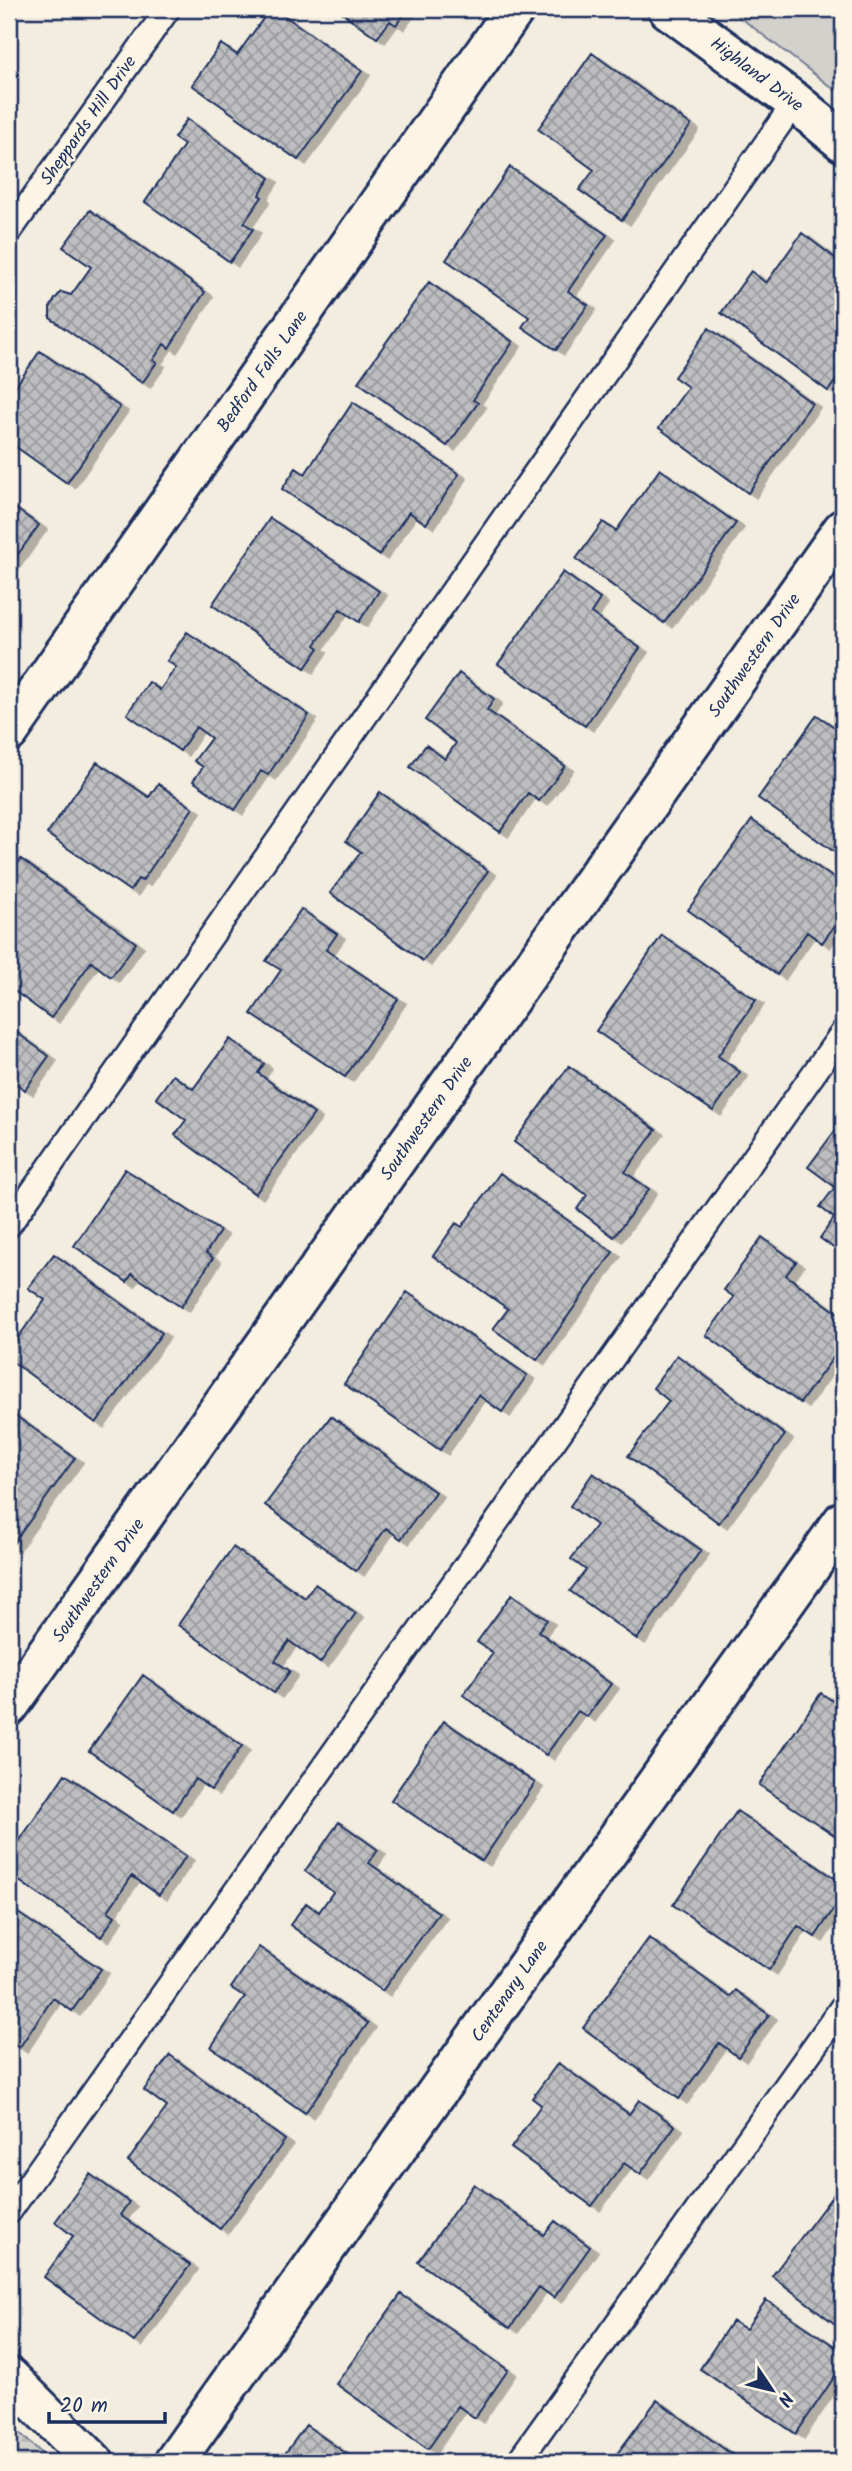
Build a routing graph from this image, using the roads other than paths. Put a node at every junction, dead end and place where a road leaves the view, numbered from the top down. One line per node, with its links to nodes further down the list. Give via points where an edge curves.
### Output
1 (168, 9): 6 (lane, Sheppards Hill Drive)
2 (515, 9): 8 (street, Bedford Falls Lane)
3 (668, 9): 4 (street, Highland Drive)
4 (795, 102): 5 (street, Highland Drive); 10 (lane)
5 (843, 142)
6 (9, 232)
7 (843, 529): 12 (street, Southwestern Drive)
8 (9, 732)
9 (843, 1032): 14 (lane)
10 (9, 1225)
11 (843, 1521): 17 (street, Centenary Lane)
12 (9, 1706)
13 (843, 2006): 18 (lane)
14 (9, 2212)
15 (9, 2377): 16 (street)
16 (94, 2462)
17 (174, 2462)
18 (519, 2462)

